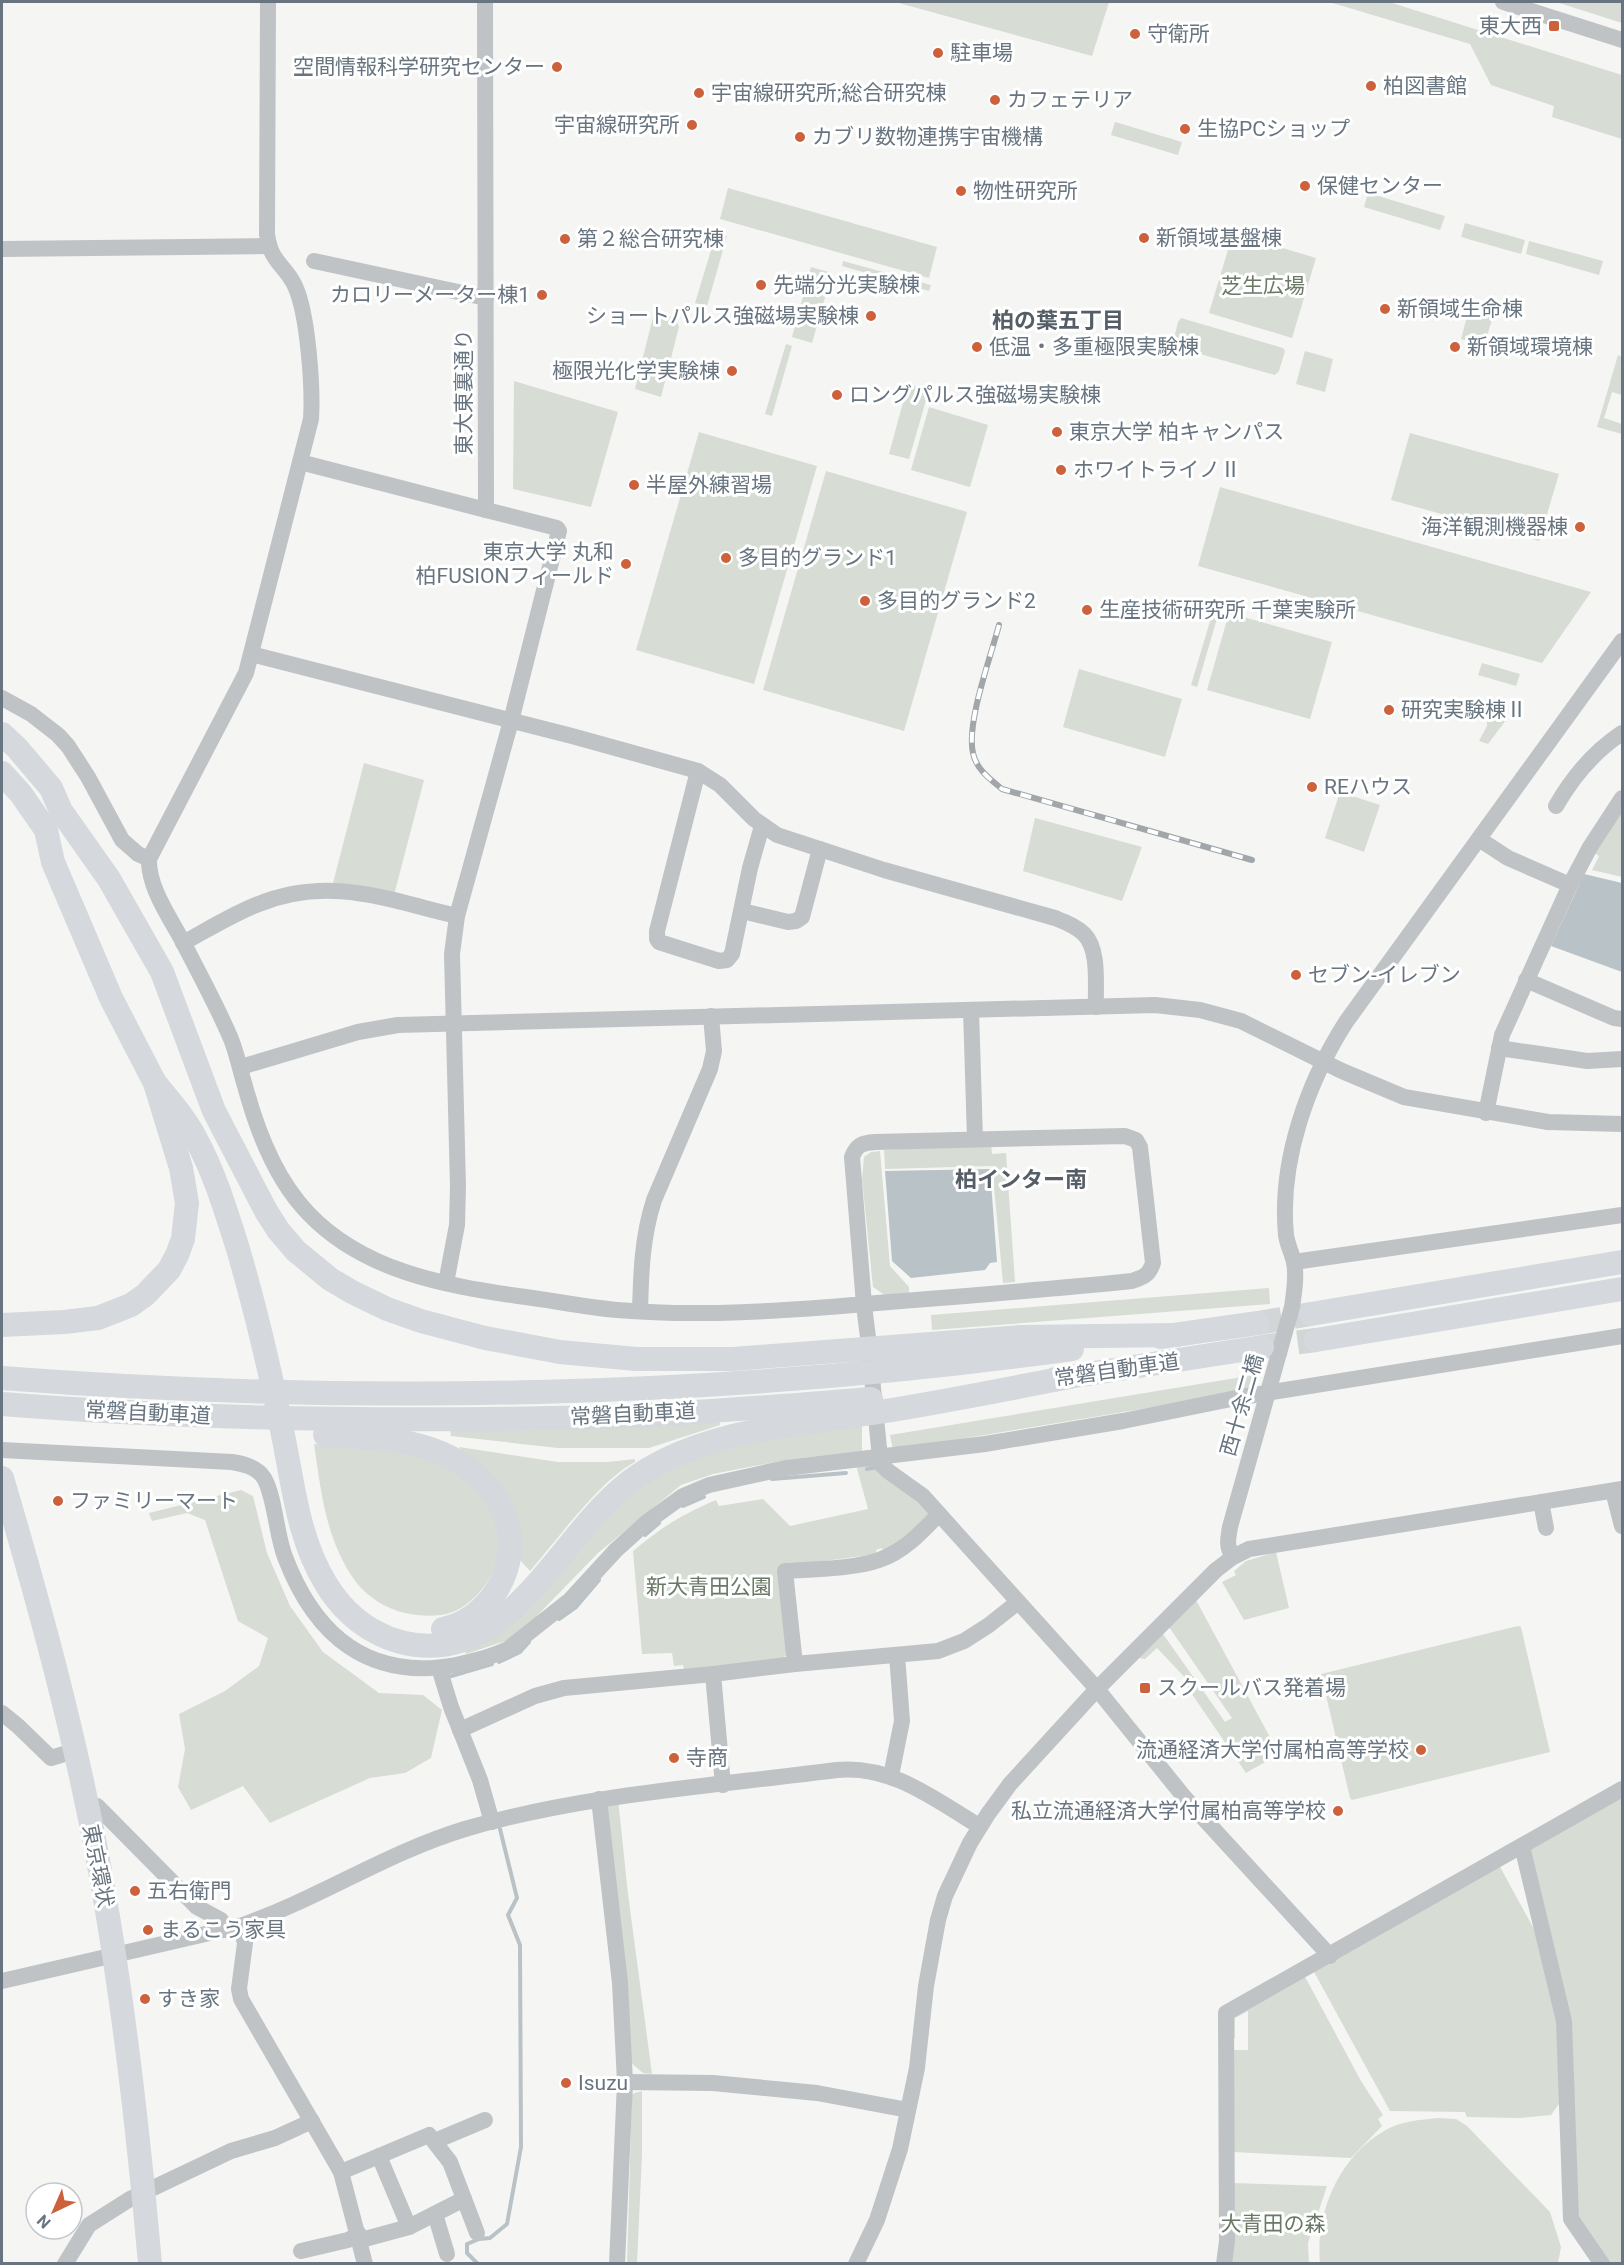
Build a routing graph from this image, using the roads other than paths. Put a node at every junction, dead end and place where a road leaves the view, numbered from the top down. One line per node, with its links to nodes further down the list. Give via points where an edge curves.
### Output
1 (268, 2): 5 (street)
2 (485, 2): 8 (street, 東大東裏通り)
3 (1503, 2): 4 (street)
4 (1623, 40)
5 (268, 246): 6 (street); 9 (street, via 294,284 302,306 312,404)
6 (2, 249)
7 (314, 261): 8 (street)
8 (486, 298): 10 (street, 東大東裏通り)
9 (300, 462): 10 (street); 12 (street)
10 (486, 510): 14 (street, via 559,531)
11 (1623, 641): 25 (street, 西十余二橋)
12 (251, 654): 14 (street); 27 (street, via 246,673)
13 (2, 698): 27 (street, via 58,735 88,777 122,840)
14 (511, 721): 18 (street); 31 (street)
15 (1623, 733): 22 (street, via 1582,769)
16 (2, 734): 23 (highway, via 51,788)
17 (2, 756): 23 (highway)
18 (698, 771): 24 (street, via 720,785); 30 (street, via 657,939 664,945 718,961 727,960 732,954)
19 (2, 773): 28 (highway, via 46,830)
20 (2, 794): 28 (highway)
21 (1623, 798): 29 (street)
22 (1556, 806)
23 (61, 811): 44 (highway, via 109,879 162,972)
24 (762, 826): 26 (street); 30 (street)
25 (1479, 839): 29 (street, via 1508,858); 41 (street, 西十余二橋, via 1346,1022)
26 (820, 849): 30 (street, via 802,917 788,922); 34 (street, via 1075,927 1086,935 1091,946)
27 (149, 859): 32 (street, via 157,892)
28 (53, 862): 43 (highway, via 111,999)
29 (1570, 885): 33 (street)
30 (742, 911)
31 (457, 916): 32 (street, via 356,892 311,890 254,906); 38 (street, via 452,954)
32 (183, 943): 42 (street, via 222,1019)
33 (1526, 980): 37 (street); 39 (street)
34 (1096, 1007): 35 (street); 41 (street, via 1155,1005 1200,1010 1259,1029)
35 (971, 1010): 36 (street); 47 (street)
36 (711, 1016): 38 (street); 54 (street, via 714,1051 710,1070 648,1218)
37 (1623, 1020)
38 (454, 1023): 42 (street, via 398,1025 358,1032); 51 (street, via 459,1186 457,1225)
39 (1499, 1048): 40 (street, via 1587,1061); 45 (street)
40 (1623, 1059)
41 (1323, 1061): 45 (street, via 1404,1097); 49 (street, 西十余二橋, via 1301,1119 1288,1174 1287,1236)
42 (240, 1067): 51 (street, via 267,1147 284,1181 309,1215 362,1254 398,1270)
43 (154, 1083): 57 (highway, via 181,1168 186,1203 183,1239 169,1270 145,1295 98,1318); 62 (highway, via 195,1136 213,1173)
44 (214, 1111): 58 (highway, via 266,1211 290,1244 313,1266 351,1292 387,1309 485,1338 590,1355 685,1360 1021,1337); 62 (highway)
45 (1486, 1113): 46 (street, via 1548,1122)
46 (1623, 1124)
47 (975, 1138): 53 (street, via 876,1142 856,1148 852,1157); 53 (street, via 1125,1136 1136,1140 1152,1251 1150,1273 1132,1281)
48 (1623, 1215): 49 (street)
49 (1294, 1262): 65 (street, 西十余二橋, via 1292,1307)
50 (1623, 1262): 55 (highway)
51 (446, 1283): 54 (street)
52 (1623, 1289): 60 (highway)
53 (864, 1304): 54 (street, via 807,1309); 70 (street)
54 (640, 1311)
55 (1311, 1314)
56 (1258, 1323): 58 (highway, 常磐自動車道)
57 (2, 1325)
58 (1176, 1335): 64 (highway, 常磐自動車道, via 872,1372 601,1389 299,1393)
59 (1623, 1336): 65 (street)
60 (1316, 1340)
61 (1262, 1347): 63 (highway, 常磐自動車道)
62 (274, 1356): 68 (highway)
63 (1070, 1377): 67 (highway, 常磐自動車道, via 885,1398 602,1416 304,1420); 68 (highway, via 751,1433 695,1447 661,1462 619,1490 522,1600 477,1633 446,1644 414,1645 379,1635 337,1600 303,1534)
64 (2, 1378)
65 (1268, 1395): 70 (street, via 985,1444); 78 (street, 西十余二橋, via 1230,1527 1228,1550)
66 (2, 1404): 67 (highway, 常磐自動車道)
67 (39, 1407): 68 (highway, via 204,1428 360,1437 412,1444 448,1457 485,1483 507,1520 508,1561 491,1600 470,1618 433,1630 393,1624 365,1608 342,1582 324,1548)
68 (293, 1447)
69 (2, 1450): 82 (street, via 247,1465 262,1475 267,1484 292,1575 324,1626 353,1650 378,1661 414,1669)
70 (878, 1450): 74 (street, via 888,1471 923,1496); 82 (street, via 692,1491 647,1522 570,1600 508,1649)
71 (2, 1478): 87 (highway, 東京環状, via 33,1586)
72 (1618, 1490): 73 (street); 75 (street)
73 (1541, 1502): 76 (street); 78 (street, via 1280,1543 1249,1549)
74 (939, 1514): 79 (street); 81 (street, via 923,1532 878,1561 785,1571)
75 (1623, 1526)
76 (1546, 1528)
77 (2, 1536): 87 (highway, 東京環状)
78 (1233, 1557): 84 (street)
79 (1018, 1602): 80 (street, via 964,1641 938,1651); 84 (street)
80 (897, 1655): 81 (street); 88 (street, via 902,1721)
81 (795, 1664): 83 (street)
82 (440, 1668): 86 (street)
83 (713, 1674): 86 (street, via 564,1688 535,1695); 89 (street)
84 (1097, 1689): 94 (street, via 1010,1784); 97 (street, via 1185,1798)
85 (2, 1713): 87 (street, via 51,1758)
86 (460, 1730): 93 (street)
87 (67, 1753): 92 (highway, 東京環状); 98 (highway, 東京環状)
88 (891, 1776): 89 (street, via 848,1769); 94 (street)
89 (723, 1785): 91 (street)
90 (1623, 1789): 95 (street)
91 (599, 1799): 93 (street); 100 (street, via 620,1983)
92 (87, 1808): 96 (street, via 97,1806 197,1907); 98 (highway, 東京環状, via 98,1859)
93 (492, 1822): 96 (street, via 404,1851 275,1913)
94 (979, 1826): 101 (street, via 956,1869 938,1920)
95 (1522, 1845): 97 (street); 122 (street, via 1564,2021 1571,2219)
96 (232, 1928): 98 (street); 103 (street, via 245,1943 241,1999)
97 (1330, 1956): 121 (street, via 1226,2013)
98 (107, 1957): 99 (street); 107 (highway, 東京環状)
99 (2, 1981)
100 (626, 2082): 101 (street, via 713,2083 828,2095); 119 (street)
101 (908, 2110): 120 (street, via 892,2178)
102 (485, 2120): 104 (street)
103 (312, 2121): 106 (street); 107 (street, via 275,2138 231,2151)
104 (435, 2141): 105 (street, via 429,2135); 108 (street, via 450,2162)
105 (379, 2156): 106 (street); 110 (street)
106 (341, 2172): 112 (street)
107 (137, 2196): 115 (street, via 89,2225); 116 (highway, 東京環状); 117 (highway, 東京環状)
108 (464, 2199): 109 (street); 111 (street)
109 (435, 2214): 110 (street); 114 (street)
110 (409, 2227): 112 (street)
111 (477, 2233)
112 (360, 2237): 113 (street); 118 (street)
113 (301, 2251)
114 (447, 2254)
115 (65, 2264)
116 (135, 2264)
117 (150, 2264)
118 (365, 2264)
119 (617, 2264)
120 (856, 2264)
121 (1224, 2264)
122 (1602, 2264)

